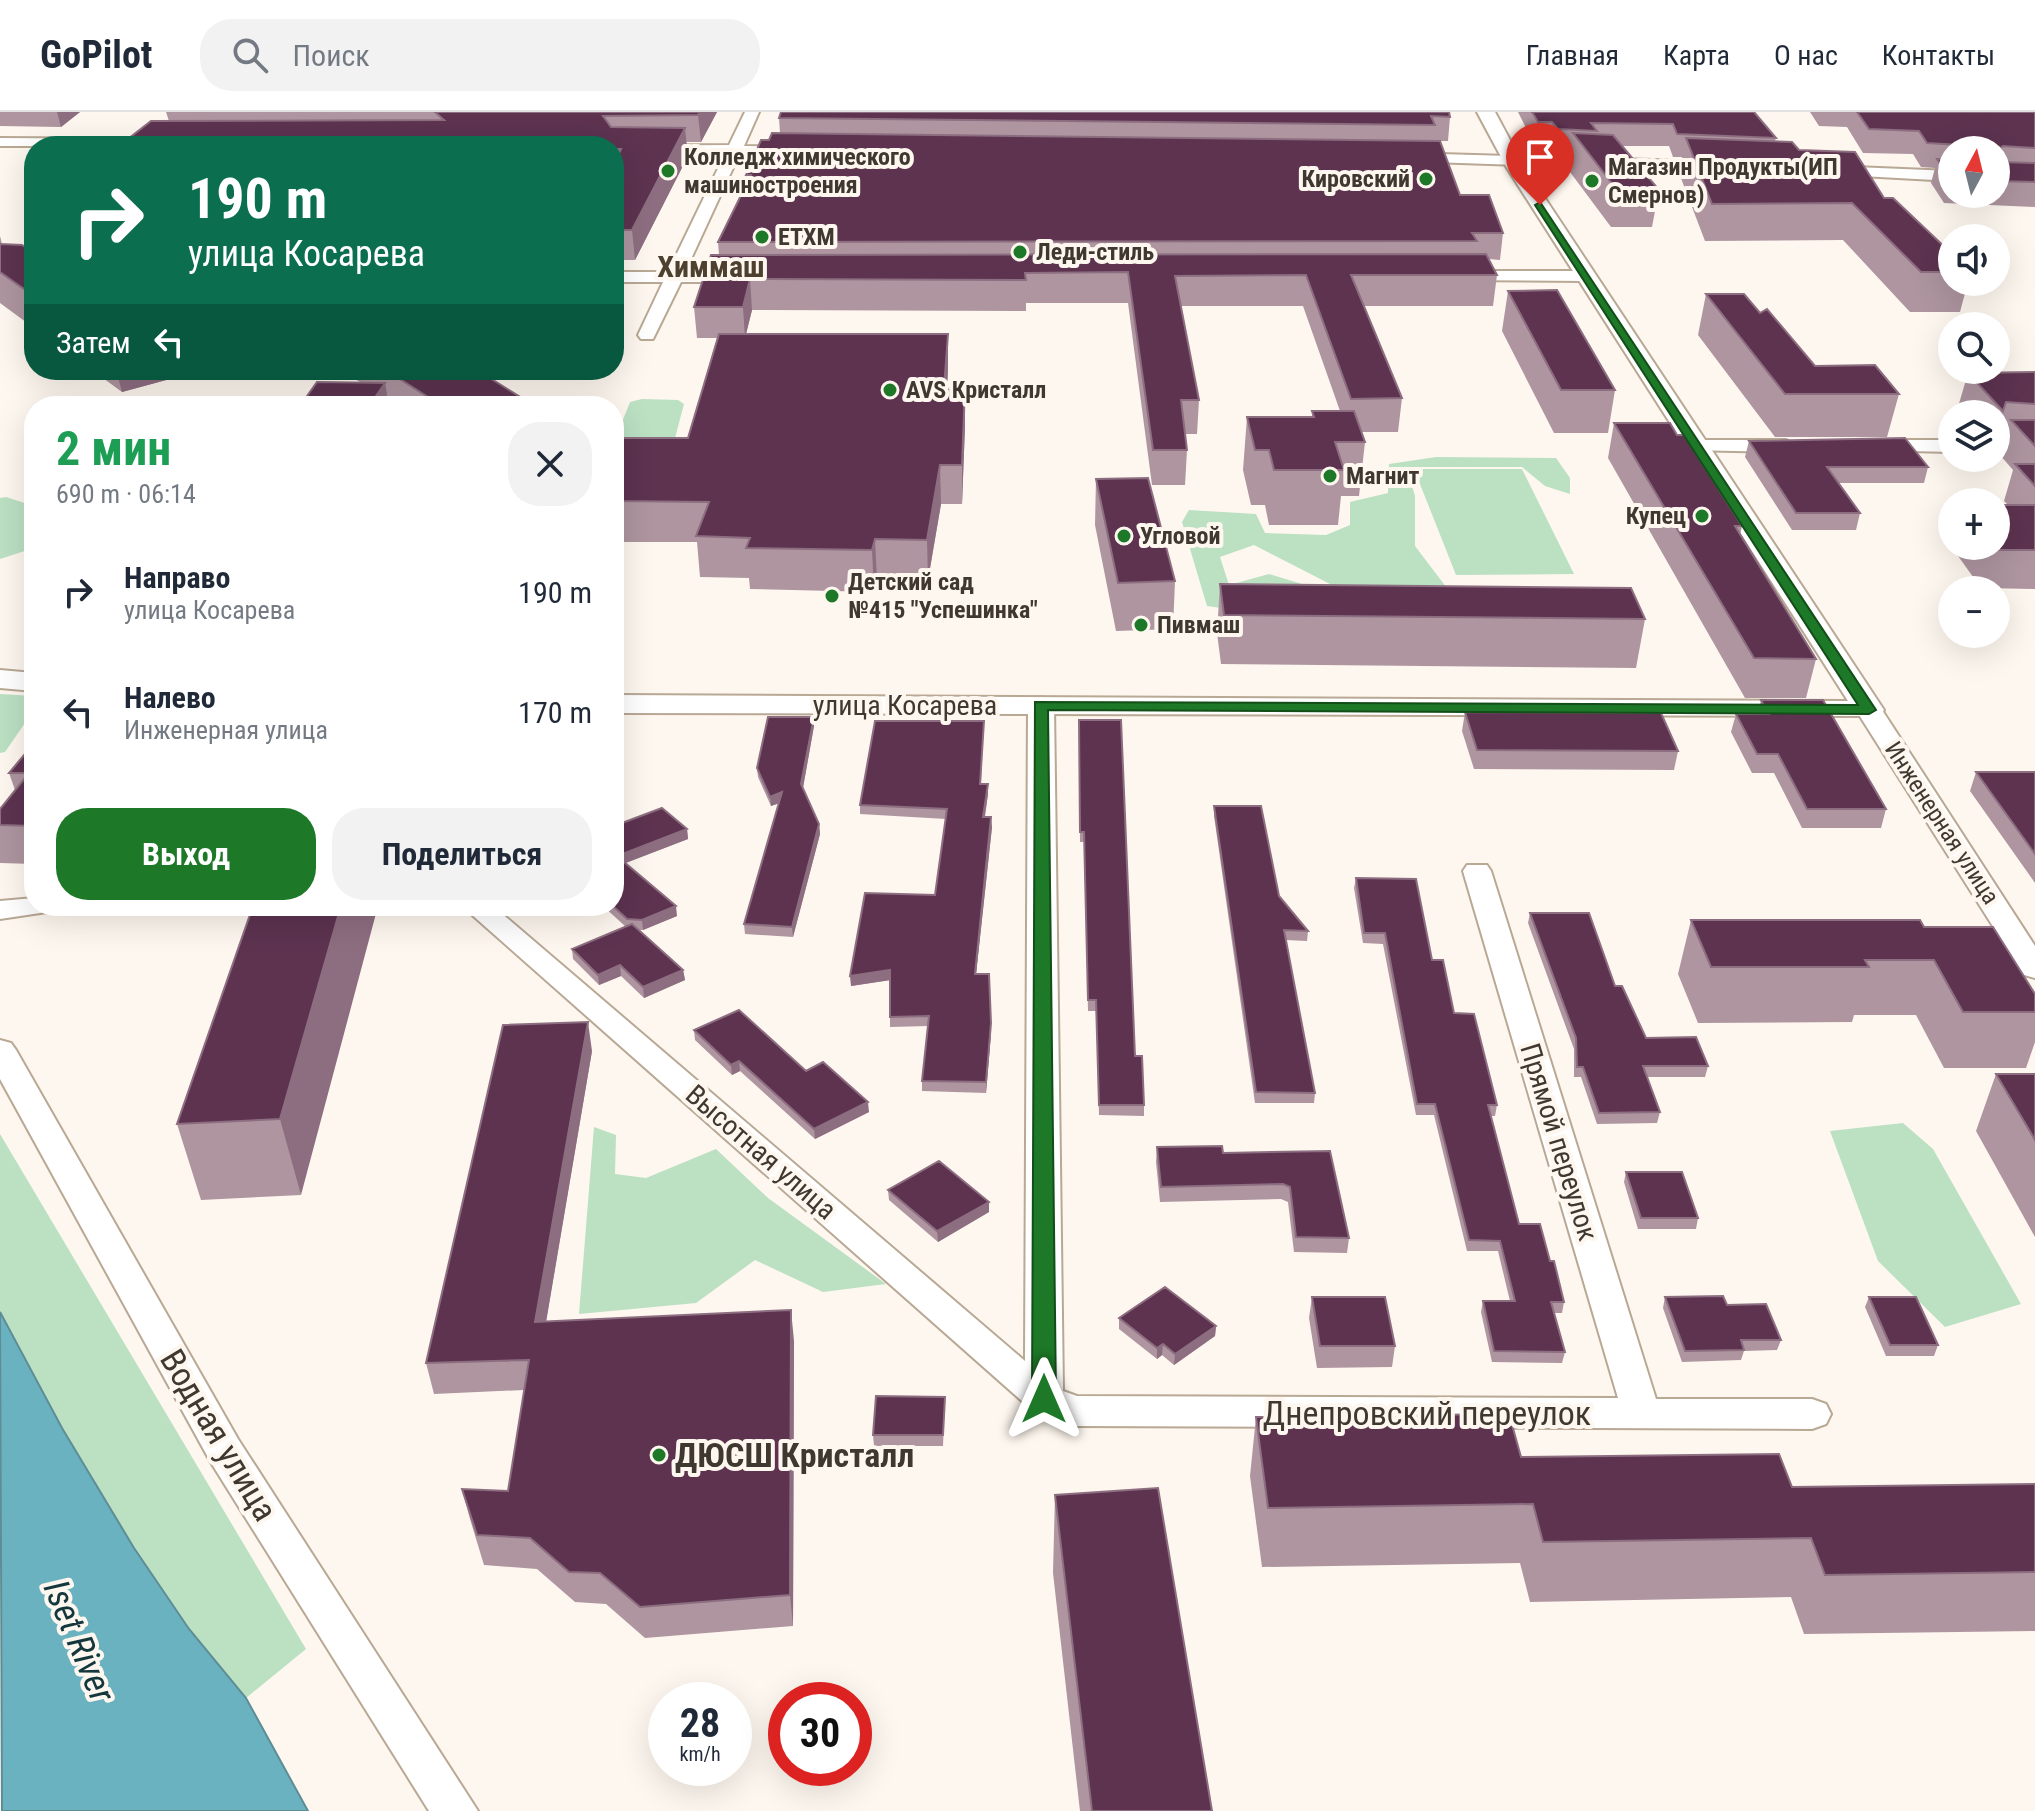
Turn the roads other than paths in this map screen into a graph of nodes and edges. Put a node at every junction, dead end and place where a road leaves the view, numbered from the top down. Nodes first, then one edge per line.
1 (752, 112) edge
2 (1486, 112) edge
3 (0, 142) edge
4 (24, 142) edge
5 (624, 148) edge
6 (734, 150) junction
7 (810, 151) edge
8 (1396, 157) edge
9 (1510, 158) junction
10 (1742, 168) edge
11 (1818, 171) edge
12 (1938, 175) edge
13 (1435, 276) edge
14 (1586, 276) junction
15 (624, 277) edge
16 (672, 277) junction
17 (757, 277) edge
18 (647, 335) dead end
19 (1696, 446) junction
20 (1804, 446) edge
21 (1849, 446) edge
22 (1938, 446) edge
23 (2010, 446) edge
24 (2035, 446) edge
25 (0, 679) edge
26 (24, 681) edge
27 (624, 704) edge
28 (1041, 705) junction
29 (1869, 710) junction
30 (1477, 871) dead end
31 (24, 907) edge
32 (0, 910) edge
33 (488, 916) edge
34 (2021, 926) edge
35 (2035, 969) edge
36 (0, 1050) edge
37 (1044, 1399) junction
38 (1642, 1414) junction
39 (1812, 1414) dead end
40 (455, 1811) edge

1 - 6 street
2 - 9 street, Инженерная улица
3 - 4 street
5 - 6 street
6 - 7 street
6 - 16 street
8 - 9 street
9 - 10 street
9 - 14 street, Инженерная улица
11 - 12 street
13 - 14 street
14 - 19 street, Инженерная улица
15 - 16 street
16 - 17 street
16 - 18 street
19 - 20 street
19 - 29 street, Инженерная улица
21 - 22 street
23 - 24 street
25 - 26 street
27 - 28 street, улица Косарева
28 - 29 street, улица Косарева
28 - 37 street
29 - 34 street, Инженерная улица
30 - 38 street, Прямой переулок
31 - 32 street
33 - 37 street, Высотная улица
34 - 35 street, Инженерная улица
36 - 40 street, Водная улица
37 - 38 street, Днепровский переулок
38 - 39 street, Днепровский переулок

